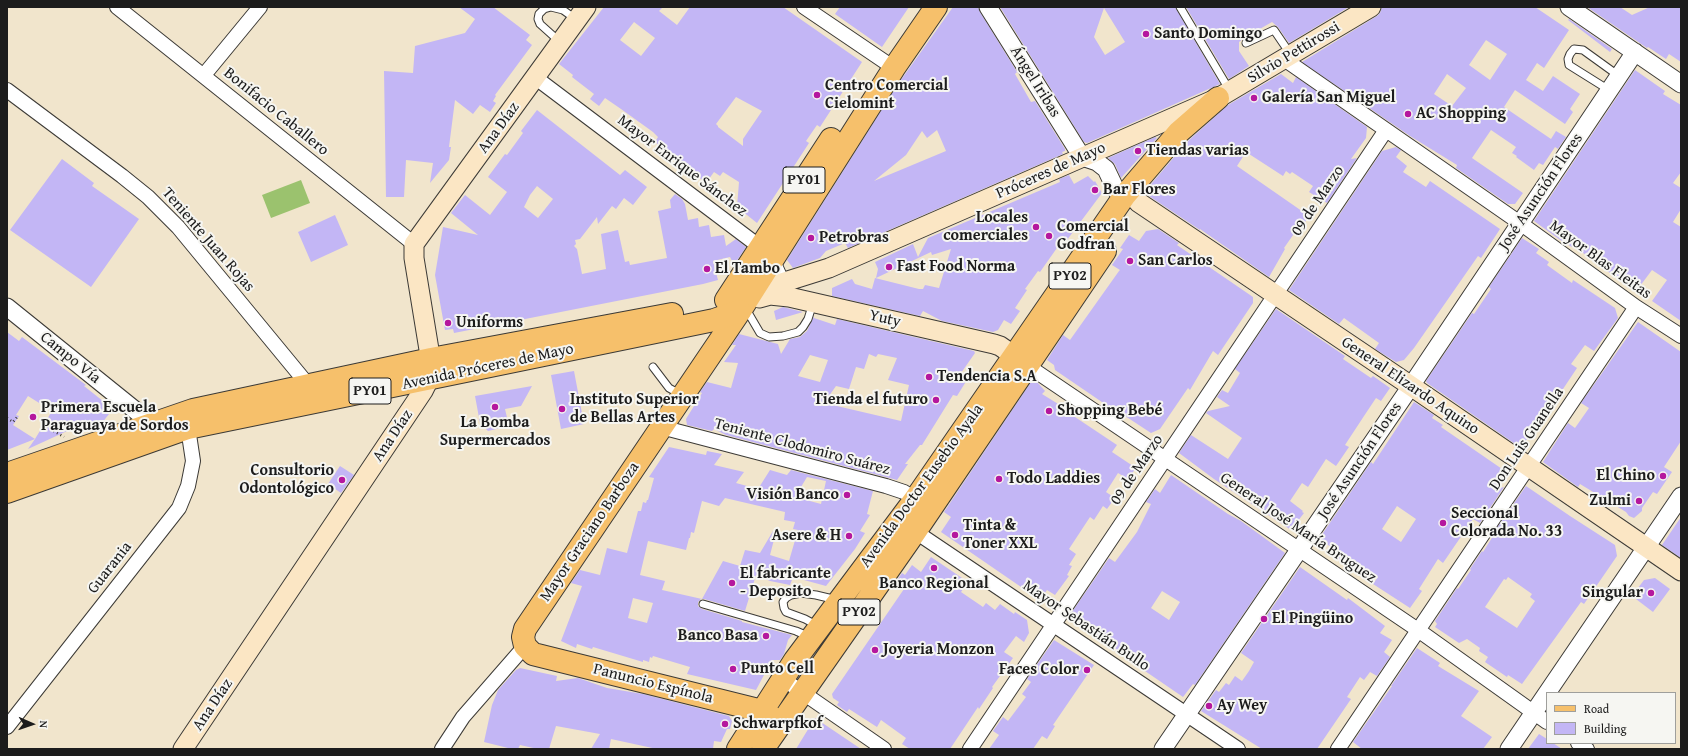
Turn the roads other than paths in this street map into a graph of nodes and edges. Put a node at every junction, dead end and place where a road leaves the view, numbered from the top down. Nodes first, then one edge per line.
1 (117, 7) edge
2 (260, 7) edge
3 (547, 7) edge
4 (804, 7) edge
5 (920, 7) edge
6 (936, 7) edge
7 (988, 7) edge
8 (1180, 7) edge
9 (1371, 7) edge
10 (1569, 7) edge
11 (582, 13) edge
12 (561, 43) junction
13 (1246, 43) dead end
14 (1635, 52) junction
15 (1288, 57) junction
16 (888, 64) junction
17 (204, 75) junction
18 (1619, 76) junction
19 (536, 78) junction
20 (1681, 84) edge
21 (7, 90) edge
22 (1609, 90) junction
23 (1224, 94) junction
24 (1386, 130) junction
25 (1082, 157) junction
26 (1134, 193) junction
27 (1520, 223) junction
28 (414, 244) junction
29 (776, 248) junction
30 (811, 271) junction
31 (786, 290) junction
32 (1276, 295) junction
33 (740, 303) junction
34 (819, 303) junction
35 (7, 307) edge
36 (1636, 308) junction
37 (1681, 336) edge
38 (1021, 361) junction
39 (653, 366) dead end
40 (431, 369) junction
41 (309, 386) junction
42 (1411, 386) junction
43 (682, 395) junction
44 (185, 421) junction
45 (151, 423) junction
46 (660, 427) junction
47 (1166, 458) junction
48 (1528, 467) junction
49 (7, 474) edge
50 (7, 492) edge
51 (1681, 496) edge
52 (923, 504) junction
53 (907, 526) junction
54 (1646, 547) junction
55 (1300, 550) junction
56 (1681, 571) edge
57 (839, 601) junction
58 (703, 604) dead end
59 (1053, 625) junction
60 (1418, 630) junction
61 (816, 632) junction
62 (525, 646) junction
63 (783, 679) junction
64 (802, 692) junction
65 (1548, 692) edge
66 (1546, 696) edge
67 (762, 711) junction
68 (1186, 713) junction
69 (1540, 717) edge
70 (780, 722) junction
71 (7, 727) edge
72 (183, 749) edge
73 (442, 749) edge
74 (738, 749) edge
75 (763, 749) edge
76 (884, 749) edge
77 (970, 749) edge
78 (1163, 749) edge
79 (1238, 749) edge
80 (1338, 749) edge
81 (1509, 749) edge

1 - 17 street, Bonifacio Caballero
2 - 17 street
3 - 11 lane
3 - 12 lane
4 - 16 street
5 - 16 main road, PY01
6 - 16 main road, PY01
7 - 25 street, Ángel Iribas
8 - 23 lane
9 - 15 main road, Silvio Pettirossi / PY02
10 - 14 street
11 - 12 main road, Ana Díaz
12 - 19 main road, Ana Díaz
13 - 15 lane
14 - 18 street, José Asunción Flores
14 - 20 street
15 - 23 main road, Silvio Pettirossi / PY02
15 - 24 street, Mayor Blas Fleitas
16 - 29 main road, PY01
17 - 28 street, Bonifacio Caballero
18 - 22 street, José Asunción Flores
18 - 22 lane
19 - 28 main road, Ana Díaz
19 - 29 street, Mayor Enrique Sánchez
21 - 41 street, Teniente Juan Rojas
22 - 27 street, José Asunción Flores
23 - 25 main road, Próceres de Mayo
23 - 26 main road, Avenida Doctor Eusebio Ayala / PY02
24 - 27 street, Mayor Blas Fleitas
24 - 32 street, 09 de Marzo
25 - 26 street
25 - 30 main road, Próceres de Mayo
26 - 32 main road, General Elizardo Aquino
26 - 38 main road, Avenida Doctor Eusebio Ayala / PY02
27 - 36 street, Mayor Blas Fleitas
27 - 42 street, José Asunción Flores
28 - 40 main road
29 - 31 street, Mayor Enrique Sánchez
29 - 33 main road, PY01
30 - 31 main road, Próceres de Mayo
30 - 34 main road
31 - 33 main road, Próceres de Mayo
31 - 34 main road, Yuty
32 - 42 main road, General Elizardo Aquino
32 - 47 street, 09 de Marzo
33 - 34 lane
33 - 40 main road, Avenida Próceres de Mayo / PY01
33 - 40 main road, Avenida Próceres de Mayo / PY01
33 - 43 main road, Mayor Graciano Barboza
34 - 38 main road, Yuty
35 - 45 street, Campo Vía
36 - 37 street, Mayor Blas Fleitas
36 - 48 street, Don Luis Guanella
38 - 47 street, General José María Bruguez
38 - 52 main road, Avenida Doctor Eusebio Ayala / PY02
39 - 43 lane
40 - 41 main road, Avenida Próceres de Mayo / PY01
40 - 44 main road, Avenida Próceres de Mayo / PY01
40 - 72 main road, Ana Díaz
41 - 44 main road, Avenida Próceres de Mayo / PY01
42 - 48 main road, General Elizardo Aquino
42 - 55 street, José Asunción Flores
43 - 46 main road, Mayor Graciano Barboza
44 - 45 main road, Avenida Próceres de Mayo / PY01
44 - 50 main road, Avenida Próceres de Mayo / PY01
44 - 71 street, Guarania
45 - 49 main road, Avenida Próceres de Mayo / PY01
46 - 52 street, Teniente Clodomiro Suárez
46 - 62 main road, Mayor Graciano Barboza
47 - 55 street, General José María Bruguez
47 - 59 street, 09 de Marzo
48 - 54 main road, General Elizardo Aquino
48 - 60 street, Don Luis Guanella
51 - 54 street
52 - 53 main road, Avenida Doctor Eusebio Ayala / PY02
53 - 57 main road, Avenida Doctor Eusebio Ayala / PY02
53 - 59 street, Mayor Sebastián Bullo
53 - 64 main road, Avenida Doctor Eusebio Ayala / PY02
54 - 56 main road, General Elizardo Aquino
54 - 65 street
55 - 60 street, General José María Bruguez
55 - 68 street, José Asunción Flores
57 - 61 main road, Avenida Doctor Eusebio Ayala / PY02
57 - 61 lane
58 - 61 lane
59 - 68 street, Mayor Sebastián Bullo
59 - 77 street, 09 de Marzo
60 - 69 street, General José María Bruguez
60 - 80 street, Don Luis Guanella
61 - 63 main road, Avenida Doctor Eusebio Ayala / PY02
62 - 67 main road, Panuncio Espínola
62 - 73 street
63 - 64 street
63 - 67 main road, Avenida Doctor Eusebio Ayala / PY02
64 - 70 main road, Avenida Doctor Eusebio Ayala / PY02
64 - 76 street
66 - 69 street
67 - 70 main road, Panuncio Espínola
67 - 74 main road, Avenida Doctor Eusebio Ayala / PY02
68 - 78 street, José Asunción Flores
68 - 79 street, Mayor Sebastián Bullo
69 - 81 street
70 - 75 main road, Avenida Doctor Eusebio Ayala / PY02

